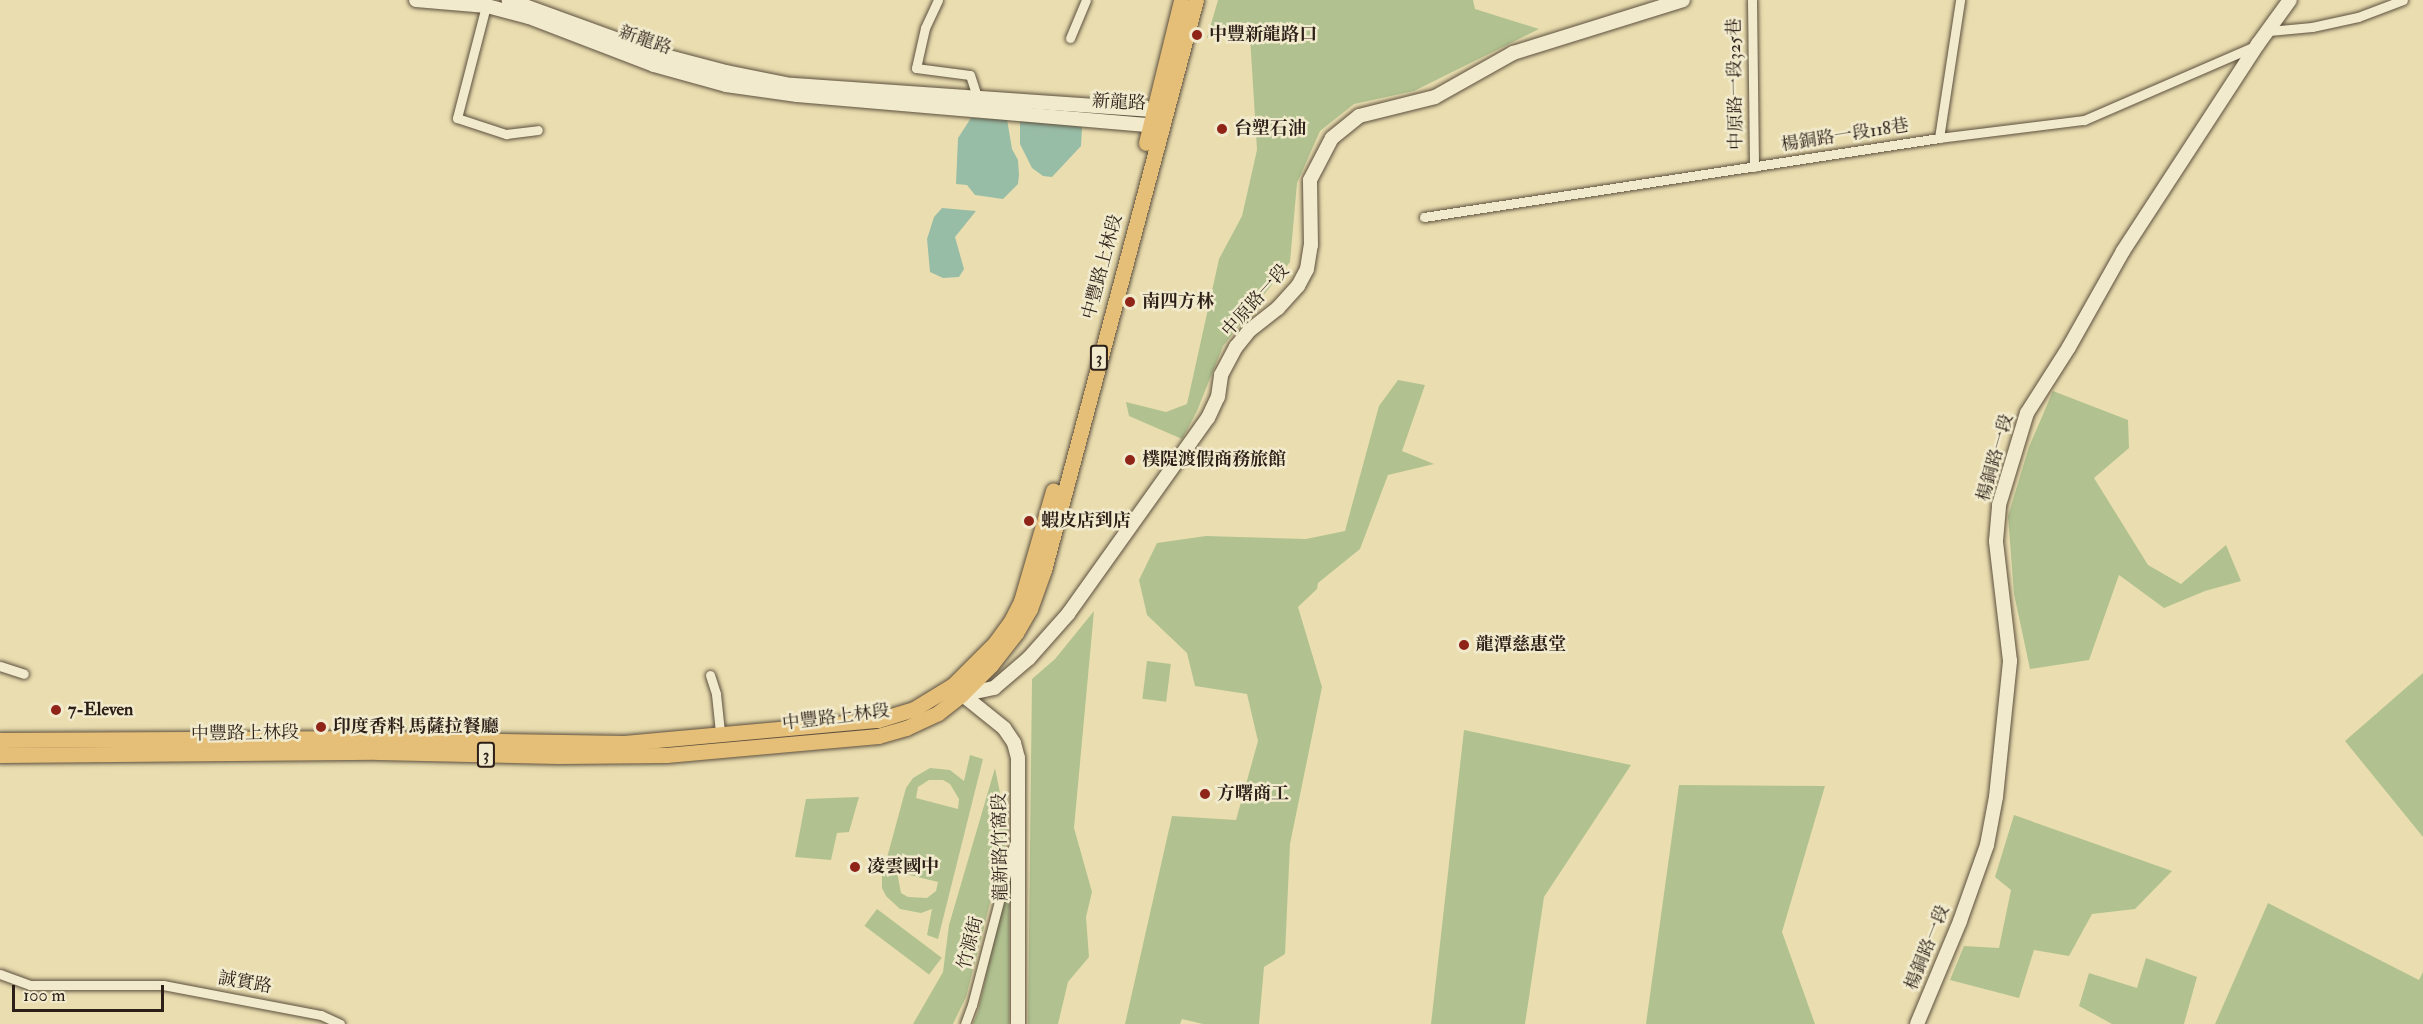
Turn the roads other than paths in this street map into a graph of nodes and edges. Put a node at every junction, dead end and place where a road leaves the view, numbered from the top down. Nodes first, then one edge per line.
1 (416, 0) edge
2 (509, 0) edge
3 (938, 0) edge
4 (1086, 0) edge
5 (1181, 0) edge
6 (1196, 0) edge
7 (1683, 0) edge
8 (1752, 0) edge
9 (1959, 0) edge
10 (2290, 0) edge
11 (2403, 0) edge
12 (487, 3) edge
13 (2269, 31) junction
14 (1070, 38) dead end
15 (2258, 44) junction
16 (977, 97) junction
17 (1155, 117) junction
18 (538, 130) dead end
19 (1939, 138) junction
20 (1754, 168) junction
21 (1424, 217) dead end
22 (0, 666) edge
23 (24, 674) dead end
24 (710, 675) dead end
25 (957, 690) junction
26 (720, 733) junction
27 (0, 740) edge
28 (0, 755) edge
29 (1017, 836) junction
30 (0, 974) edge
31 (340, 1024) edge
32 (965, 1024) edge
33 (1018, 1024) edge
34 (1917, 1024) edge

1 - 12 street, 新龍路
2 - 16 street, 新龍路
3 - 16 street
4 - 14 street
5 - 17 main road, 中豐路上林段 / 3
6 - 17 main road, 中豐路上林段 / 3
7 - 25 street, 中原路一段
8 - 20 street, 中原路一段325巷
9 - 19 street
10 - 13 street, 楊銅路一段
11 - 13 street
12 - 17 street, 新龍路
12 - 18 street
13 - 15 street, 楊銅路一段
15 - 19 street, 楊銅路一段118巷
15 - 34 street, 楊銅路一段
16 - 17 street, 新龍路
17 - 25 main road, 中豐路上林段 / 3
19 - 20 street, 楊銅路一段118巷
20 - 21 street, 楊銅路一段118巷
22 - 23 street
24 - 26 street
25 - 26 main road, 中豐路上林段 / 3
25 - 28 main road, 中豐路上林段 / 3
25 - 29 street, 龍新路竹窩段
26 - 27 main road, 中豐路上林段 / 3
29 - 32 street, 竹源街
29 - 33 street, 龍新路竹窩段
30 - 31 street, 誠實路

